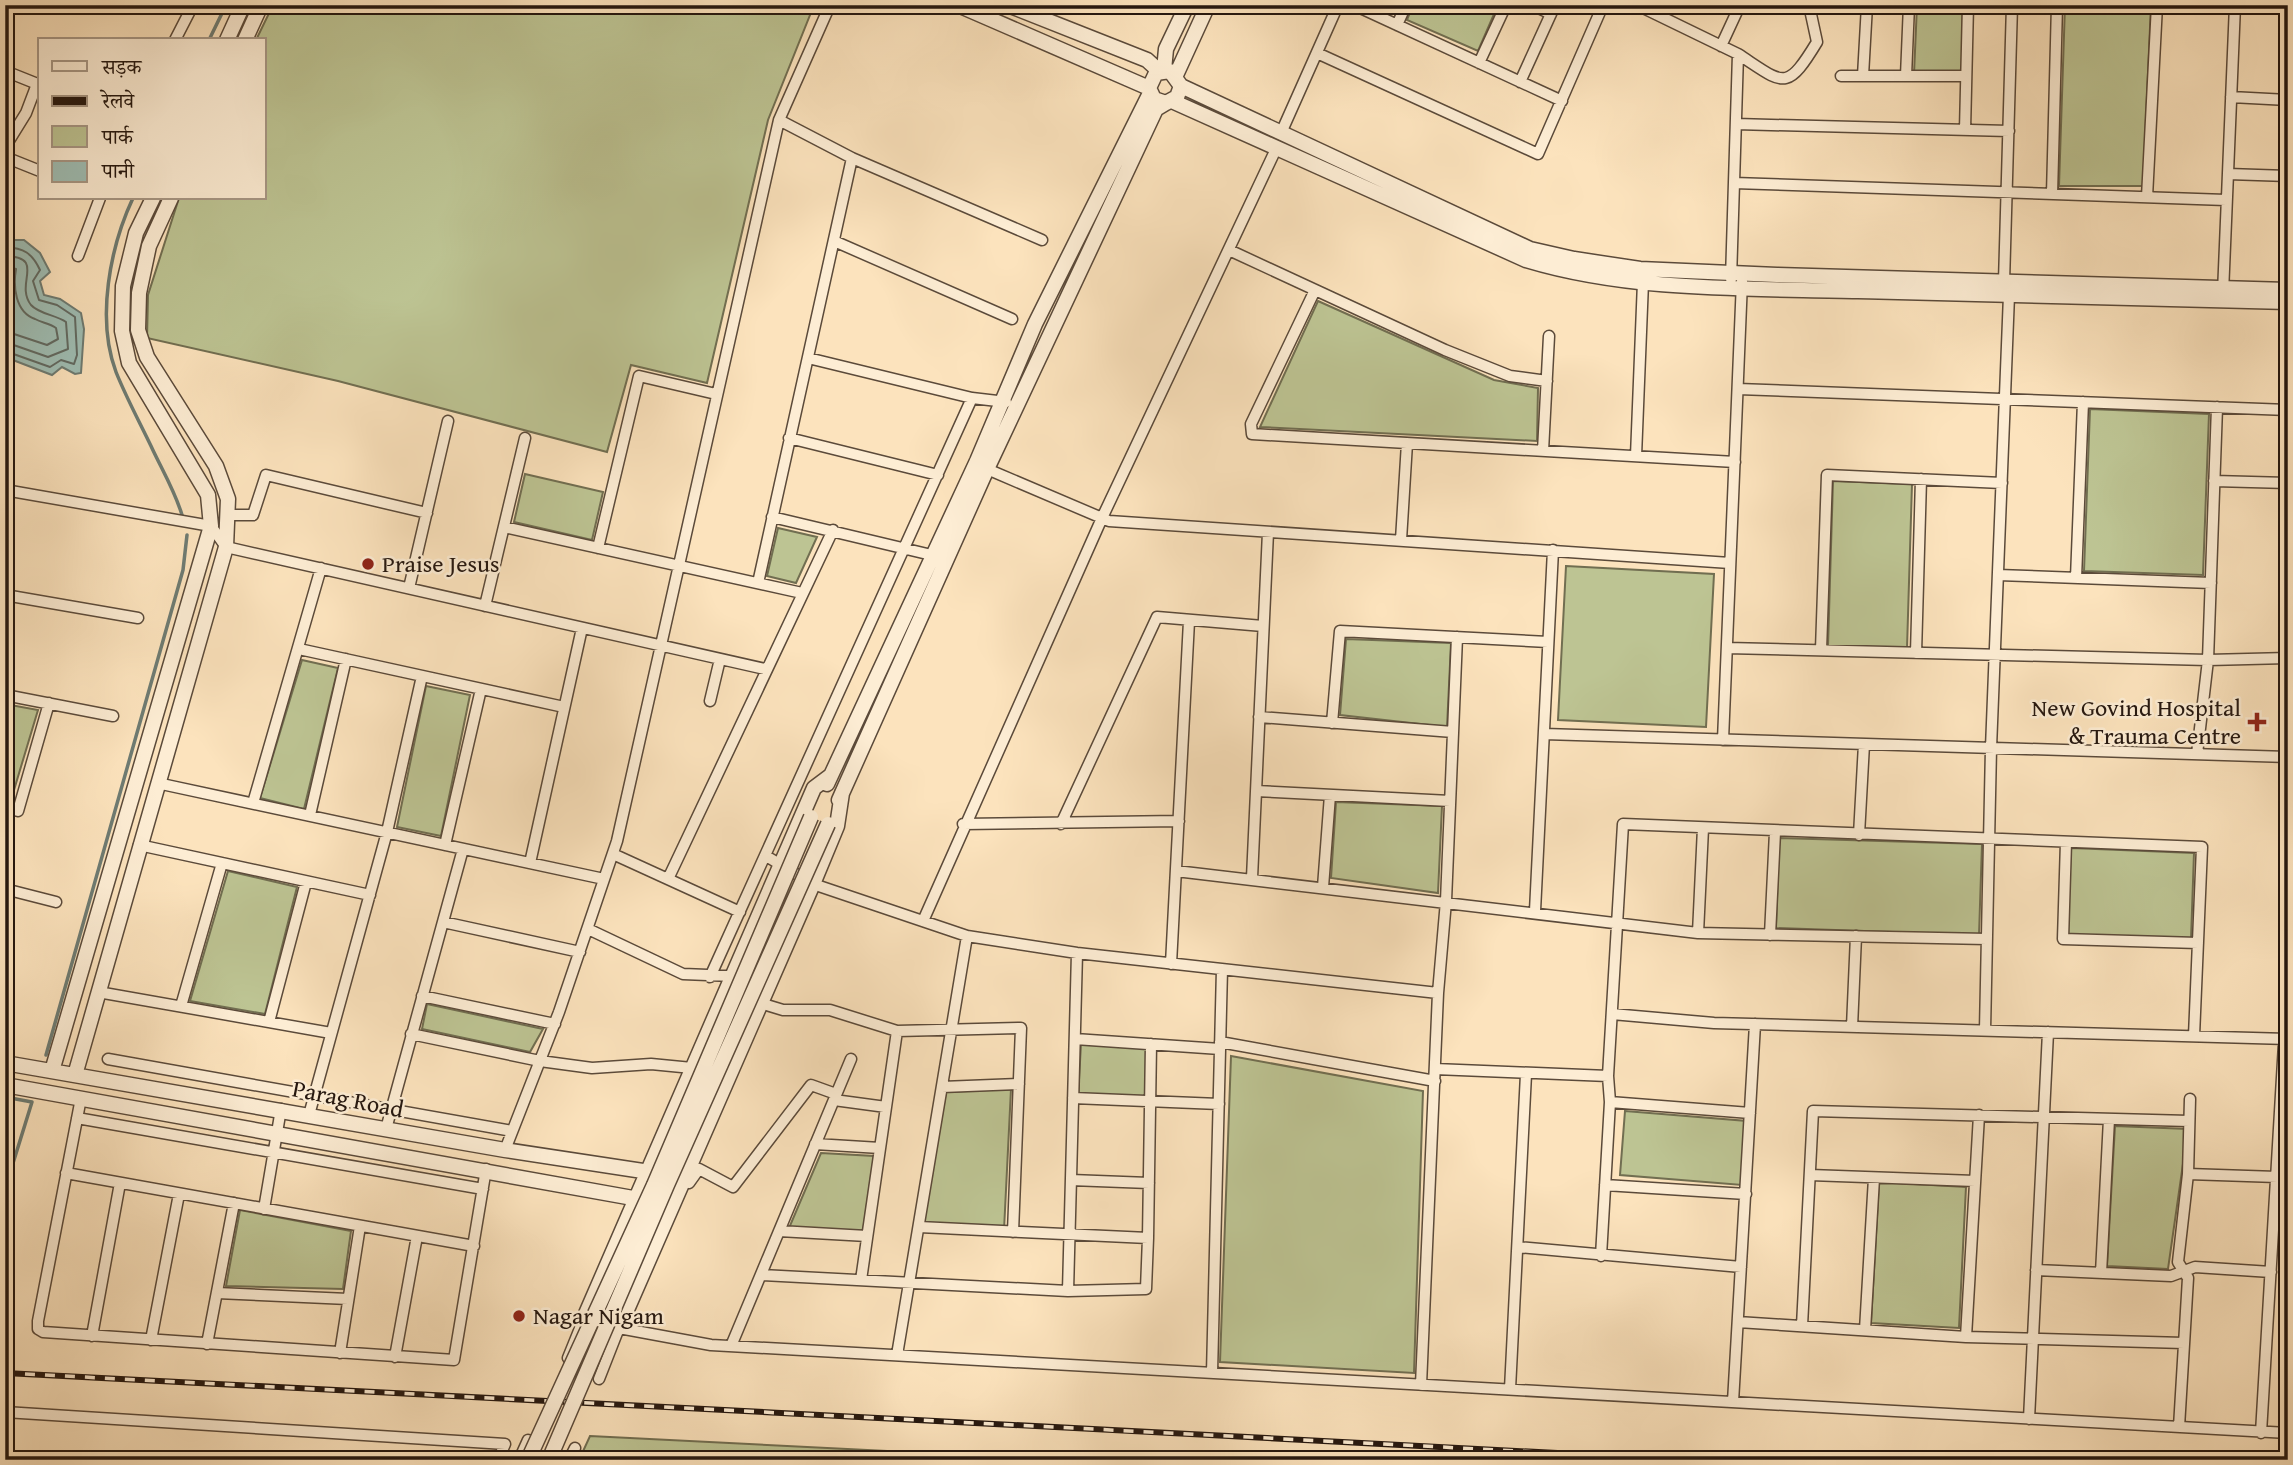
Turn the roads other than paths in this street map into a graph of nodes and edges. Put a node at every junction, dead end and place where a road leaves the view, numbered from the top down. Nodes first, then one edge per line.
1 (193, 5) edge
2 (243, 5) edge
3 (261, 5) edge
4 (830, 5) edge
5 (958, 5) edge
6 (1008, 5) edge
7 (1186, 5) edge
8 (1208, 5) edge
9 (1338, 5) edge
10 (1354, 5) edge
11 (1406, 5) edge
12 (1506, 5) edge
13 (1532, 5) edge
14 (1603, 5) edge
15 (1637, 5) edge
16 (1740, 5) edge
17 (1809, 5) edge
18 (1867, 5) edge
19 (1909, 5) edge
20 (1968, 5) edge
21 (2012, 5) edge
22 (2057, 5) edge
23 (2157, 5) edge
24 (2235, 5) edge
25 (1553, 10) edge
26 (1397, 25) junction
27 (176, 38) edge
28 (228, 38) edge
29 (246, 38) edge
30 (1721, 46) junction
31 (1317, 53) junction
32 (1738, 54) junction
33 (1479, 63) junction
34 (5, 71) edge
35 (1170, 76) junction
36 (1840, 76) dead end
37 (1863, 76) junction
38 (1906, 76) junction
39 (1966, 76) junction
40 (1520, 82) junction
41 (38, 84) edge
42 (38, 86) edge
43 (1149, 91) junction
44 (2231, 97) junction
45 (1562, 100) junction
46 (2288, 100) edge
47 (1169, 102) junction
48 (779, 120) junction
49 (1736, 124) junction
50 (1965, 130) junction
51 (2008, 131) junction
52 (1281, 133) junction
53 (5, 147) edge
54 (1276, 149) junction
55 (5, 158) edge
56 (852, 158) junction
57 (38, 171) edge
58 (2228, 174) junction
59 (2288, 176) edge
60 (1734, 183) junction
61 (2007, 193) junction
62 (2052, 194) junction
63 (2147, 197) junction
64 (99, 200) edge
65 (152, 200) edge
66 (170, 200) edge
67 (2226, 200) junction
68 (1042, 240) dead end
69 (834, 242) junction
70 (1229, 250) junction
71 (78, 256) dead end
72 (1593, 269) junction
73 (1737, 280) junction
74 (1643, 282) junction
75 (2007, 288) junction
76 (2288, 289) edge
77 (1315, 290) junction
78 (2223, 294) junction
79 (2288, 302) edge
80 (1012, 319) dead end
81 (1549, 336) dead end
82 (808, 358) junction
83 (1547, 381) junction
84 (1738, 389) junction
85 (716, 394) junction
86 (972, 398) junction
87 (2005, 400) junction
88 (2083, 402) junction
89 (1009, 404) junction
90 (2217, 407) junction
91 (2288, 410) edge
92 (448, 421) dead end
93 (525, 438) dead end
94 (789, 438) junction
95 (1407, 443) junction
96 (1543, 451) junction
97 (1636, 456) junction
98 (1735, 462) junction
99 (987, 468) junction
100 (938, 475) junction
101 (1921, 479) junction
102 (2214, 481) junction
103 (2001, 483) junction
104 (2288, 483) edge
105 (5, 490) edge
106 (427, 513) junction
107 (229, 515) junction
108 (772, 517) junction
109 (1102, 518) junction
110 (211, 526) junction
111 (504, 527) junction
112 (833, 530) junction
113 (1268, 531) junction
114 (1401, 540) junction
115 (226, 547) junction
116 (598, 548) junction
117 (906, 548) junction
118 (1553, 550) junction
119 (931, 555) junction
120 (947, 559) junction
121 (1730, 563) junction
122 (678, 566) junction
123 (321, 568) junction
124 (1998, 575) junction
125 (2076, 578) junction
126 (758, 583) junction
127 (2211, 583) junction
128 (409, 588) junction
129 (802, 593) junction
130 (5, 596) edge
131 (485, 606) junction
132 (138, 618) dead end
133 (1189, 621) junction
134 (1264, 626) junction
135 (582, 628) junction
136 (1457, 637) junction
137 (1548, 642) junction
138 (660, 645) junction
139 (1727, 648) junction
140 (299, 649) junction
141 (1821, 650) junction
142 (1916, 653) junction
143 (1995, 654) junction
144 (2288, 658) edge
145 (346, 659) junction
146 (720, 659) junction
147 (2208, 660) junction
148 (765, 669) junction
149 (422, 676) junction
150 (481, 689) junction
151 (5, 695) edge
152 (710, 701) dead end
153 (49, 703) junction
154 (564, 707) junction
155 (113, 716) dead end
156 (1259, 718) junction
157 (1332, 723) junction
158 (1453, 732) junction
159 (1544, 734) junction
160 (1723, 740) junction
161 (1864, 744) junction
162 (1991, 748) junction
163 (2197, 754) junction
164 (2288, 757) edge
165 (830, 776) junction
166 (157, 783) junction
167 (1256, 792) junction
168 (842, 793) junction
169 (1330, 795) junction
170 (1450, 801) junction
171 (253, 803) junction
172 (5, 808) edge
173 (310, 816) junction
174 (1179, 821) junction
175 (963, 824) junction
176 (1061, 824) junction
177 (1703, 828) junction
178 (387, 832) junction
179 (1775, 832) junction
180 (1859, 835) junction
181 (1989, 839) junction
182 (2066, 842) junction
183 (139, 845) junction
184 (445, 845) junction
185 (463, 849) junction
186 (613, 854) junction
187 (766, 856) junction
188 (222, 863) junction
189 (530, 863) junction
190 (782, 863) junction
191 (1176, 870) junction
192 (1252, 878) junction
193 (604, 879) junction
194 (668, 879) junction
195 (306, 881) junction
196 (813, 884) junction
197 (1323, 887) junction
198 (6, 891) edge
199 (370, 895) junction
200 (1446, 901) junction
201 (56, 902) dead end
202 (740, 912) junction
203 (1535, 912) junction
204 (923, 921) junction
205 (1615, 921) junction
206 (443, 922) junction
207 (587, 929) junction
208 (1698, 933) junction
209 (1770, 935) junction
210 (967, 936) junction
211 (1856, 936) junction
212 (1987, 939) junction
213 (2198, 943) junction
214 (580, 952) junction
215 (1077, 953) junction
216 (1171, 964) junction
217 (1222, 969) junction
218 (732, 976) junction
219 (2288, 976) edge
220 (710, 977) junction
221 (98, 992) junction
222 (1438, 993) junction
223 (422, 996) junction
224 (760, 1003) junction
225 (181, 1006) junction
226 (1612, 1014) junction
227 (269, 1022) junction
228 (555, 1024) junction
229 (1755, 1024) junction
230 (1852, 1027) junction
231 (951, 1029) junction
232 (1985, 1030) junction
233 (897, 1031) junction
234 (2048, 1032) junction
235 (331, 1033) junction
236 (411, 1034) junction
237 (2194, 1036) junction
238 (1075, 1039) junction
239 (2286, 1039) edge
240 (1151, 1044) junction
241 (1220, 1045) junction
242 (108, 1059) dead end
243 (851, 1059) dead end
244 (540, 1061) junction
245 (5, 1063) edge
246 (37, 1068) junction
247 (692, 1068) junction
248 (1435, 1069) junction
249 (52, 1071) junction
250 (1526, 1074) junction
251 (75, 1075) junction
252 (1608, 1076) junction
253 (1434, 1081) junction
254 (1019, 1084) junction
255 (5, 1085) edge
256 (942, 1087) junction
257 (32, 1089) junction
258 (313, 1096) junction
259 (835, 1097) junction
260 (1073, 1098) junction
261 (2190, 1099) dead end
262 (1150, 1101) junction
263 (1610, 1102) junction
264 (1219, 1104) junction
265 (79, 1107) junction
266 (886, 1107) junction
267 (281, 1109) junction
268 (390, 1110) junction
269 (1750, 1113) junction
270 (309, 1115) junction
271 (1979, 1115) junction
272 (2043, 1117) junction
273 (2109, 1119) junction
274 (158, 1121) junction
275 (2189, 1121) junction
276 (386, 1129) junction
277 (512, 1131) junction
278 (235, 1134) junction
279 (274, 1142) junction
280 (816, 1144) junction
281 (880, 1148) junction
282 (505, 1150) junction
283 (375, 1160) junction
284 (420, 1168) junction
285 (648, 1171) junction
286 (66, 1173) junction
287 (2188, 1174) junction
288 (1810, 1175) junction
289 (2277, 1177) junction
290 (484, 1178) junction
291 (1874, 1178) junction
292 (683, 1179) junction
293 (1071, 1180) junction
294 (1975, 1181) junction
295 (120, 1183) junction
296 (1149, 1183) junction
297 (1605, 1185) junction
298 (179, 1194) junction
299 (1746, 1194) junction
300 (636, 1197) junction
301 (234, 1203) junction
302 (264, 1209) junction
303 (669, 1209) junction
304 (2274, 1223) junction
305 (2288, 1223) edge
306 (360, 1226) junction
307 (919, 1227) junction
308 (779, 1231) junction
309 (1013, 1232) junction
310 (1069, 1234) junction
311 (417, 1236) junction
312 (867, 1236) junction
313 (1148, 1238) junction
314 (474, 1246) junction
315 (1518, 1247) junction
316 (1601, 1256) junction
317 (1741, 1267) junction
318 (2036, 1270) junction
319 (2184, 1271) junction
320 (2271, 1272) junction
321 (2101, 1273) junction
322 (761, 1275) junction
323 (861, 1280) junction
324 (909, 1283) junction
325 (1068, 1291) junction
326 (217, 1293) junction
327 (348, 1299) junction
328 (585, 1316) junction
329 (1738, 1322) junction
330 (1802, 1326) junction
331 (622, 1329) junction
332 (1865, 1331) junction
333 (92, 1336) junction
334 (1966, 1337) junction
335 (2033, 1338) junction
336 (151, 1340) junction
337 (2184, 1343) junction
338 (207, 1344) junction
339 (731, 1346) junction
340 (340, 1353) junction
341 (897, 1355) junction
342 (395, 1357) junction
343 (562, 1371) dead end
344 (1212, 1373) junction
345 (598, 1379) dead end
346 (1421, 1385) junction
347 (2288, 1388) edge
348 (1510, 1390) junction
349 (1733, 1402) junction
350 (5, 1412) edge
351 (2029, 1419) junction
352 (2179, 1427) junction
353 (2261, 1433) junction
354 (2286, 1433) edge
355 (528, 1440) dead end
356 (575, 1448) dead end
357 (498, 1460) edge
358 (519, 1460) edge
359 (528, 1460) edge
360 (549, 1460) edge
361 (569, 1460) edge

1 - 27 street
2 - 28 street
3 - 29 street
4 - 48 street
5 - 43 street
6 - 35 street
7 - 35 street
8 - 35 street
9 - 31 street
10 - 26 street
11 - 26 street
12 - 33 street
13 - 25 street
14 - 45 street
15 - 30 street
16 - 30 street
17 - 32 street
18 - 37 street
19 - 38 street
20 - 39 street
21 - 51 street
22 - 62 street
23 - 63 street
24 - 44 street
25 - 40 street
26 - 33 street
30 - 32 street
31 - 45 street
31 - 52 street
32 - 49 street
33 - 40 street
34 - 41 street
35 - 43 street
35 - 47 street
35 - 52 street
36 - 37 street
37 - 38 street
38 - 39 street
39 - 50 street
40 - 45 street
42 - 53 street
43 - 47 street
43 - 89 street
44 - 46 street
44 - 58 street
47 - 54 street
47 - 89 street
48 - 56 street
48 - 85 street
49 - 50 street
49 - 60 street
50 - 51 street
51 - 61 street
52 - 72 street
54 - 70 street
54 - 72 street
55 - 57 street
56 - 68 street
56 - 69 street
58 - 59 street
58 - 67 street
60 - 61 street
60 - 73 street
61 - 62 street
61 - 75 street
62 - 63 street
63 - 67 street
64 - 71 street
65 - 110 street
66 - 107 street
67 - 78 street
69 - 80 street
69 - 82 street
70 - 77 street
70 - 109 street
72 - 73 street
72 - 74 street
73 - 74 street
73 - 75 street
73 - 84 street
74 - 97 street
75 - 78 street
75 - 87 street
76 - 78 street
77 - 83 street
77 - 95 street
78 - 79 street
81 - 83 street
82 - 86 street
82 - 94 street
83 - 96 street
84 - 87 street
84 - 98 street
85 - 116 street
85 - 122 street
86 - 89 street
86 - 100 street
87 - 88 street
87 - 103 street
88 - 90 street
88 - 125 street
89 - 99 street
89 - 119 street
90 - 91 street
90 - 102 street
92 - 106 street
93 - 111 street
94 - 100 street
94 - 108 street
95 - 96 street
95 - 114 street
96 - 97 street
97 - 98 street
98 - 121 street
99 - 109 street
99 - 120 street
100 - 117 street
101 - 103 street
101 - 141 street
101 - 142 street
102 - 104 street
102 - 127 street
103 - 124 street
105 - 110 street
106 - 107 street
106 - 128 street
107 - 115 street
108 - 112 street
108 - 126 street
109 - 113 street
109 - 175 street
110 - 115 street
110 - 249 street
111 - 116 street
111 - 131 street
112 - 117 street
112 - 129 street
113 - 114 street
113 - 134 street
114 - 118 street
115 - 123 street
115 - 166 street
116 - 122 street
117 - 119 street
117 - 187 street
118 - 121 street
118 - 137 street
119 - 120 street
119 - 165 street
120 - 168 street
121 - 139 street
122 - 126 street
122 - 138 street
123 - 128 street
123 - 140 street
124 - 125 street
124 - 143 street
125 - 127 street
126 - 129 street
127 - 147 street
128 - 131 street
129 - 148 street
130 - 132 street
131 - 135 street
133 - 134 street
133 - 174 street
133 - 176 street
134 - 156 street
135 - 138 street
135 - 154 street
136 - 137 street
136 - 157 street
136 - 158 street
137 - 159 street
138 - 146 street
138 - 186 street
139 - 141 street
139 - 160 street
140 - 145 street
140 - 171 street
141 - 142 street
142 - 143 street
143 - 147 street
143 - 162 street
144 - 147 street
145 - 149 street
145 - 173 street
146 - 148 street
146 - 152 street
147 - 163 street
148 - 194 street
149 - 150 street
149 - 178 street
150 - 154 street
150 - 184 street
151 - 153 street
153 - 155 street
153 - 172 street
154 - 189 street
156 - 157 street
156 - 167 street
157 - 158 street
158 - 170 street
159 - 160 street
159 - 203 street
160 - 161 street
161 - 162 street
161 - 180 street
162 - 163 street
162 - 181 street
163 - 164 street
165 - 190 street
165 - 359 street, bridge
166 - 171 street
166 - 183 street
167 - 169 street
167 - 192 street
168 - 196 street
168 - 360 street, bridge
169 - 170 street
169 - 197 street
170 - 200 street
171 - 173 street
173 - 178 street
174 - 176 street
174 - 191 street
175 - 176 street
175 - 204 street
177 - 179 street
177 - 205 street
177 - 208 street
178 - 184 street
178 - 199 street
179 - 180 street
179 - 209 street
180 - 181 street
181 - 182 street
181 - 212 street
182 - 213 street
182 - 213 street
183 - 188 street
183 - 221 street
184 - 185 street
185 - 189 street
185 - 206 street
186 - 193 street
186 - 194 street
187 - 190 street
187 - 202 street
188 - 195 street
188 - 225 street
189 - 193 street
190 - 196 street
190 - 218 street
191 - 192 street
191 - 216 street
192 - 197 street
193 - 207 street
194 - 202 street
195 - 199 street
195 - 227 street
196 - 204 street
196 - 224 street
197 - 200 street
198 - 201 street
199 - 235 street
200 - 203 street
200 - 222 street
202 - 220 street
203 - 205 street
204 - 210 street
205 - 208 street
205 - 226 street
206 - 214 street
206 - 223 street
207 - 214 street
207 - 220 street
208 - 209 street
209 - 211 street
210 - 215 street
210 - 231 street
211 - 212 street
211 - 230 street
212 - 232 street
213 - 237 street
214 - 228 street
215 - 216 street
215 - 238 street
216 - 217 street
217 - 222 street
217 - 241 street
218 - 220 street
218 - 247 street
219 - 239 street
221 - 225 street
221 - 251 street
222 - 248 street
223 - 228 street
223 - 236 street
224 - 233 street
224 - 292 street
225 - 227 street
226 - 229 street
226 - 252 street
227 - 235 street
228 - 244 street
229 - 230 street
229 - 269 street
230 - 232 street
231 - 233 street
231 - 254 street
231 - 256 street
232 - 234 street
233 - 266 street
234 - 237 street
234 - 272 street
235 - 258 street
236 - 244 street
236 - 268 street
237 - 239 street
238 - 240 street
238 - 260 street
239 - 289 street
240 - 241 street
240 - 262 street
241 - 253 street
241 - 264 street
242 - 258 street
243 - 259 street
244 - 247 street
244 - 277 street
245 - 246 street, Parag Road
246 - 249 street, Parag Road
246 - 257 street
247 - 285 street
248 - 250 street
248 - 253 street
249 - 251 street, Parag Road
250 - 252 street
250 - 315 street
251 - 267 street, Parag Road
252 - 263 street
253 - 346 street
254 - 256 street
254 - 309 street
255 - 257 street, Parag Road
256 - 307 street
257 - 265 street, Parag Road
258 - 268 street
258 - 270 street
259 - 266 street
259 - 280 street
259 - 331 street
260 - 262 street
260 - 293 street
261 - 275 street
262 - 264 street
262 - 296 street
263 - 269 street
263 - 297 street
264 - 344 street
265 - 274 street, Parag Road
265 - 274 street
265 - 286 street
266 - 281 street
267 - 270 street, Parag Road
267 - 279 street
268 - 276 street
268 - 277 street
269 - 299 street
270 - 276 street, Parag Road
271 - 272 street
271 - 288 street
271 - 294 street
272 - 273 street
272 - 318 street
273 - 275 street
273 - 321 street
274 - 278 street, Parag Road
274 - 278 street
275 - 287 street
276 - 282 street, Parag Road
277 - 282 street
278 - 279 street, Parag Road
278 - 279 street
279 - 283 street, Parag Road
279 - 283 street
279 - 302 street
280 - 281 street
280 - 308 street
281 - 312 street
282 - 285 street, Parag Road
283 - 284 street, Parag Road
283 - 284 street
284 - 290 street, Parag Road
284 - 290 street
285 - 292 street, Parag Road
285 - 300 street
286 - 295 street
286 - 333 street
287 - 289 street
287 - 319 street
288 - 291 street
288 - 330 street
289 - 304 street
290 - 300 street, Parag Road
290 - 314 street
291 - 294 street
291 - 332 street
292 - 303 street
293 - 296 street
293 - 310 street
294 - 334 street
295 - 298 street
295 - 333 street
296 - 313 street
297 - 299 street
297 - 316 street
298 - 301 street
298 - 336 street
299 - 317 street
300 - 303 street, Parag Road
300 - 328 street
301 - 302 street
301 - 326 street
302 - 306 street
303 - 331 street
304 - 305 street
304 - 320 street
306 - 311 street
306 - 327 street
307 - 309 street
307 - 324 street
308 - 312 street
308 - 322 street
309 - 310 street
310 - 313 street
310 - 325 street
311 - 314 street
311 - 342 street
312 - 323 street
313 - 325 street
314 - 342 street
315 - 316 street
315 - 348 street
316 - 317 street
317 - 329 street
318 - 321 street
318 - 335 street
319 - 320 street
319 - 321 street
319 - 337 street
320 - 353 street
322 - 323 street
322 - 339 street
323 - 324 street
324 - 325 street
324 - 341 street
326 - 327 street
326 - 338 street
327 - 340 street
328 - 331 street
328 - 343 street
329 - 330 street
329 - 349 street
330 - 332 street
331 - 339 street
331 - 345 street
332 - 334 street
333 - 336 street
334 - 335 street
335 - 337 street
335 - 351 street
336 - 338 street
337 - 352 street
338 - 340 street
339 - 341 street
340 - 342 street
341 - 344 street
344 - 346 street
346 - 348 street
347 - 354 street
348 - 349 street
349 - 351 street
350 - 357 street
351 - 352 street
352 - 353 street
353 - 354 street
355 - 358 street
356 - 361 street

